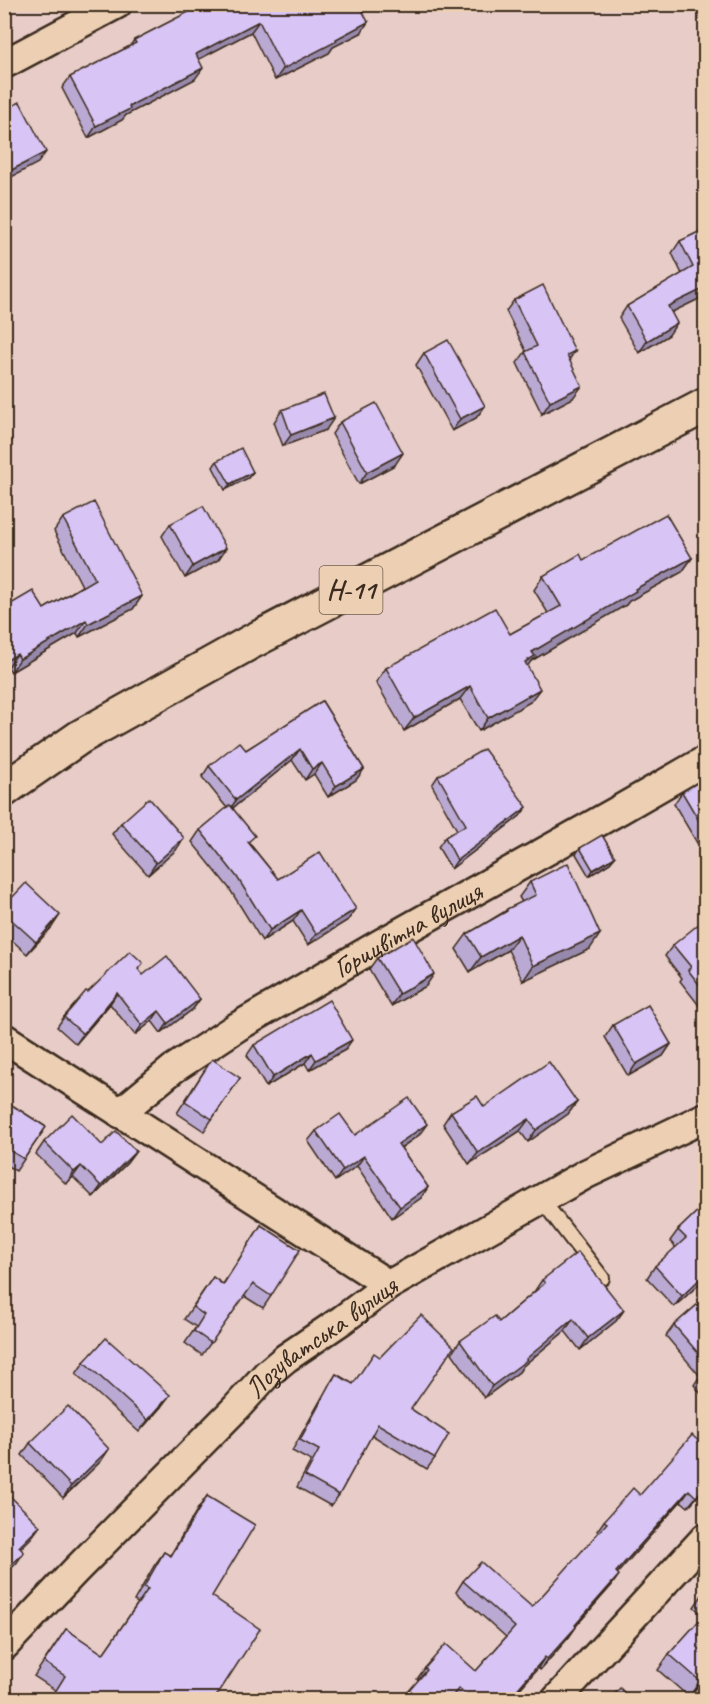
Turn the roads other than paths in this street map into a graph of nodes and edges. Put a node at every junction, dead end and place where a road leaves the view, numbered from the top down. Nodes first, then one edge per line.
1 (117, 4) edge
2 (4, 64) edge
3 (705, 405) edge
4 (705, 760) edge
5 (4, 790) edge
6 (4, 1038) edge
7 (120, 1113) junction
8 (705, 1117) edge
9 (541, 1199) junction
10 (602, 1278) edge
11 (389, 1285) junction
12 (705, 1537) edge
13 (4, 1646) edge
14 (556, 1700) edge

1 - 2 street
3 - 5 main road, Н-11
4 - 7 street, Горицвітна вулиця
6 - 7 street
7 - 11 street
8 - 9 street, Лозуватська вулиця
9 - 10 lane
9 - 11 street, Лозуватська вулиця
11 - 13 street, Лозуватська вулиця
12 - 14 street

